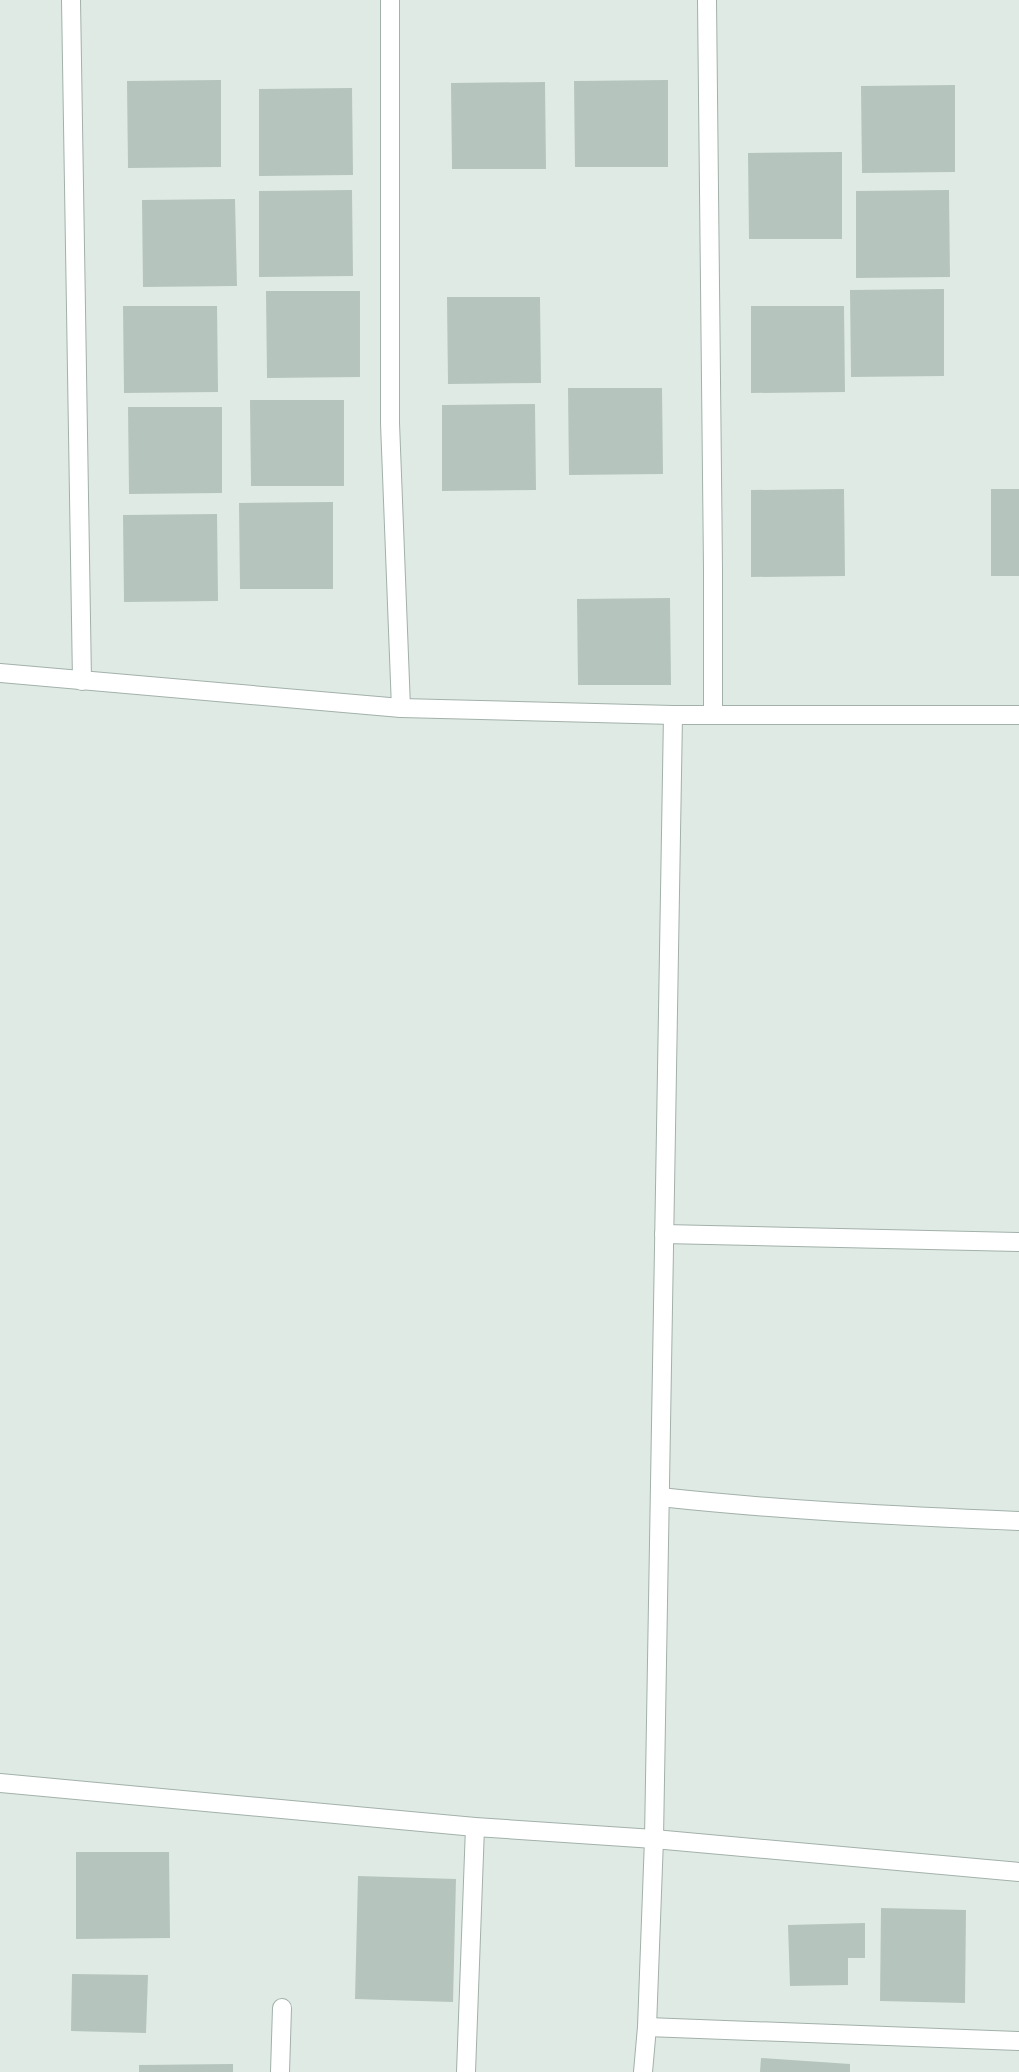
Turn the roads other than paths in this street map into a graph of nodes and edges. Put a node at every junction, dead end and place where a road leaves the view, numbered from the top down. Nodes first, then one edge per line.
1 (71, 0) edge
2 (390, 0) edge
3 (707, 0) edge
4 (0, 673) edge
5 (82, 681) junction
6 (401, 708) junction
7 (673, 715) junction
8 (712, 715) junction
9 (1019, 715) edge
10 (664, 1234) junction
11 (1019, 1242) edge
12 (660, 1497) junction
13 (1019, 1521) edge
14 (0, 1783) edge
15 (475, 1827) junction
16 (654, 1839) junction
17 (1019, 1872) edge
18 (282, 2008) dead end
19 (647, 2027) junction
20 (1019, 2041) edge
21 (280, 2072) edge
22 (466, 2072) edge
23 (643, 2072) edge

1 - 5 street
2 - 6 street
3 - 8 street
4 - 5 street
5 - 6 street
6 - 7 street
7 - 8 street
7 - 10 street
8 - 9 street
10 - 11 street
10 - 12 street
12 - 13 street
12 - 16 street
14 - 15 street
15 - 16 street
15 - 22 street
16 - 17 street
16 - 19 street
18 - 21 street
19 - 20 street
19 - 23 street

